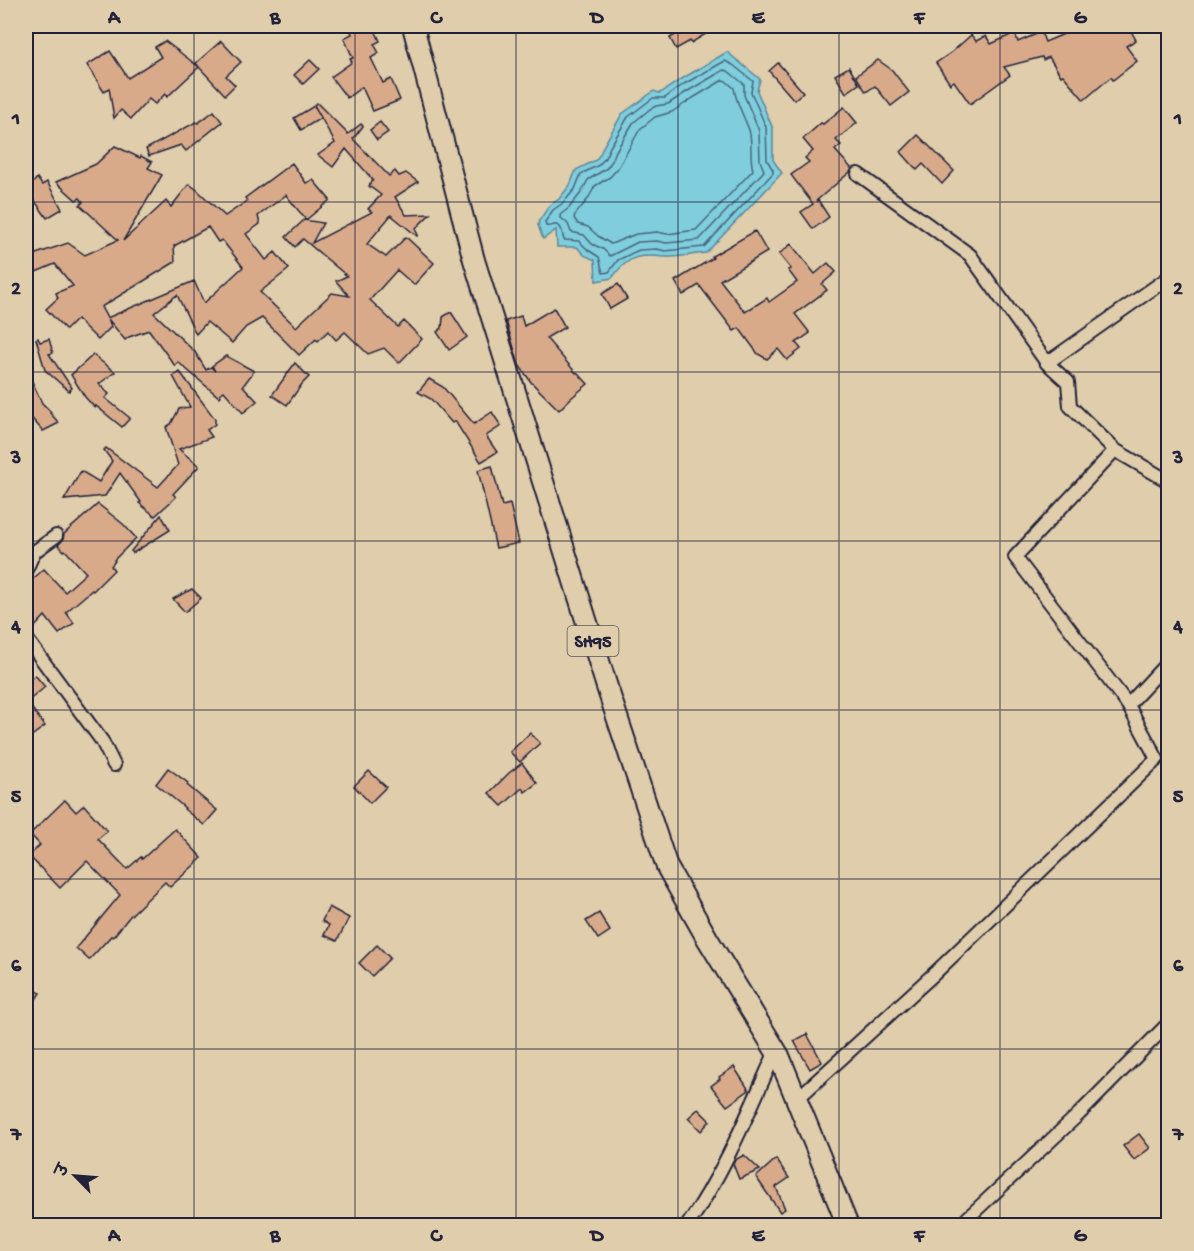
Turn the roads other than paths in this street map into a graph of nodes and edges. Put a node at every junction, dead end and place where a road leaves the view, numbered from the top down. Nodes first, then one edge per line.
1 (413, 26) edge
2 (858, 174) dead end
3 (1168, 278) edge
4 (1047, 363) junction
5 (1115, 450) junction
6 (1168, 481) edge
7 (56, 536) dead end
8 (26, 570) edge
9 (26, 638) edge
10 (1168, 662) edge
11 (1128, 705) junction
12 (114, 765) dead end
13 (1168, 1024) edge
14 (776, 1051) junction
15 (797, 1099) junction
16 (687, 1226) edge
17 (848, 1226) edge
18 (959, 1226) edge

1 - 14 main road, SH95
2 - 4 street
3 - 4 street
4 - 5 street
5 - 6 street
5 - 11 street
7 - 8 street
9 - 12 street
10 - 11 street
11 - 15 street
13 - 18 street
14 - 15 main road, SH95
14 - 16 street
15 - 17 main road, SH95

